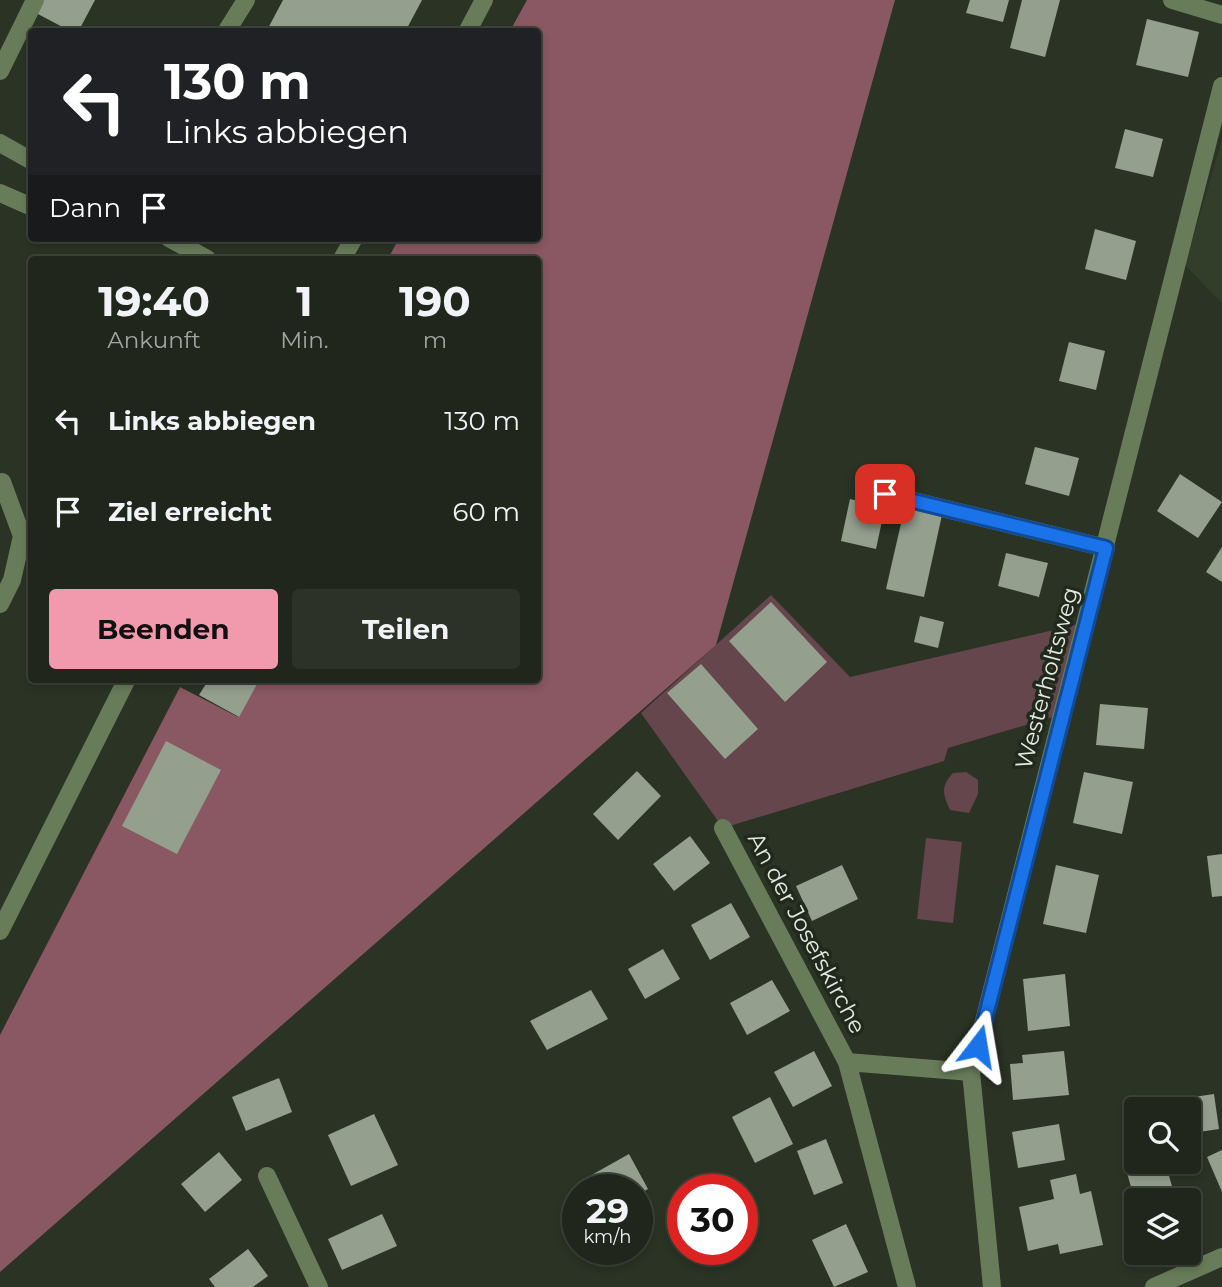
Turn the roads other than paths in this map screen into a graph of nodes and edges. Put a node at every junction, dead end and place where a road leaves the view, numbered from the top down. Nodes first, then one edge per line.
1 (35, 0) edge
2 (246, 0) edge
3 (484, 0) edge
4 (1172, 0) edge
5 (1222, 15) edge
6 (228, 28) edge
7 (469, 28) edge
8 (0, 71) edge
9 (1222, 86) edge
10 (0, 143) edge
11 (28, 159) edge
12 (0, 193) edge
13 (28, 205) edge
14 (178, 242) edge
15 (202, 256) edge
16 (2, 482) dead end
17 (885, 494) dead end
18 (1106, 548) junction
19 (0, 604) edge
20 (125, 683) edge
21 (723, 828) dead end
22 (0, 931) edge
23 (847, 1062) junction
24 (971, 1072) junction
25 (267, 1176) dead end
26 (1222, 1257) edge
27 (319, 1287) edge
28 (906, 1287) edge
29 (992, 1287) edge
30 (1154, 1287) edge

1 - 8 street
2 - 6 street
3 - 7 street
4 - 5 street
9 - 18 street, Westerholtsweg
10 - 11 street
12 - 13 street
14 - 15 street
16 - 19 street
17 - 18 street
18 - 24 street, Westerholtsweg
20 - 22 street
21 - 23 street, An der Josefskirche
23 - 24 street, An der Josefskirche
23 - 28 street, An der Josefskirche
24 - 29 street, Westerholtsweg
25 - 27 street
26 - 30 street

